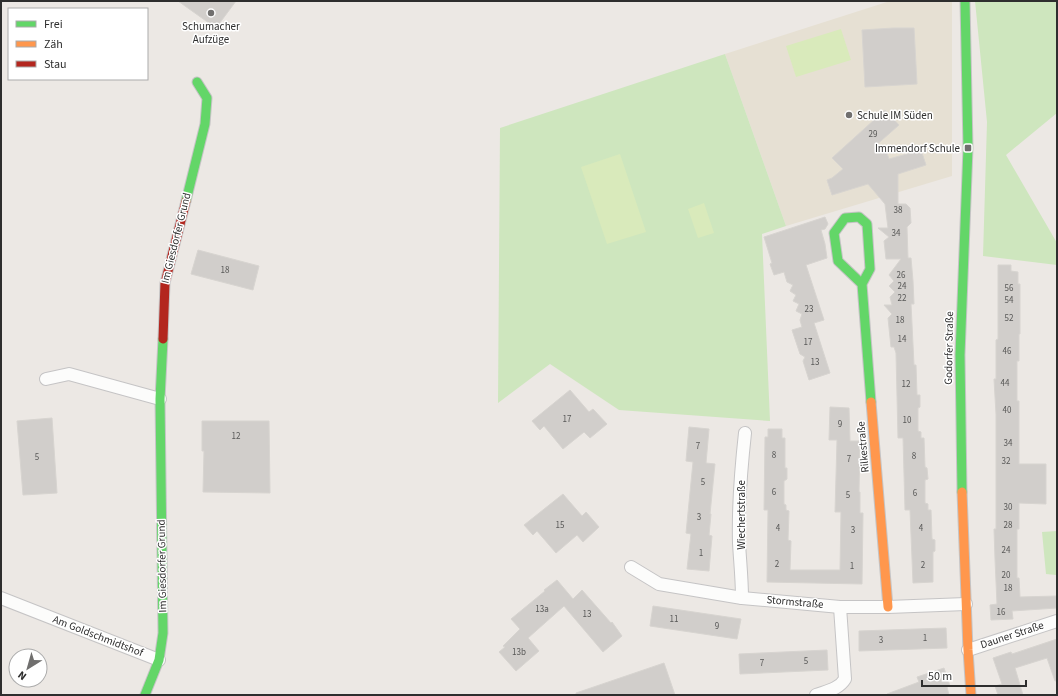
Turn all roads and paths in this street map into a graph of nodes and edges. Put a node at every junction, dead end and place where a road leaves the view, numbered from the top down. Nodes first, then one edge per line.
1 (965, 1) edge
2 (197, 82) dead end
3 (862, 284) junction
4 (46, 379) dead end
5 (160, 399) junction
6 (745, 433) dead end
7 (630, 567) dead end
8 (1, 598) edge
9 (742, 598) junction
10 (966, 604) junction
11 (840, 607) junction
12 (888, 607) junction
13 (1057, 621) edge
14 (968, 650) junction
15 (160, 660) junction
16 (145, 695) edge
17 (816, 695) edge
18 (971, 695) edge

1 - 10 street, Godorfer Straße
2 - 5 street, Im Giesdorfer Grund
3 - 3 street, Rilkestraße
3 - 12 street, Rilkestraße
4 - 5 street
5 - 15 street, Im Giesdorfer Grund
6 - 9 street, Wiechertstraße
7 - 9 street, Stormstraße
8 - 15 street, Am Goldschmidtshof
9 - 11 street, Stormstraße
10 - 12 street, Stormstraße
10 - 14 street, Godorfer Straße
11 - 12 street, Stormstraße
11 - 17 street
13 - 14 street, Dauner Straße
14 - 18 street, Godorfer Straße
15 - 16 street

